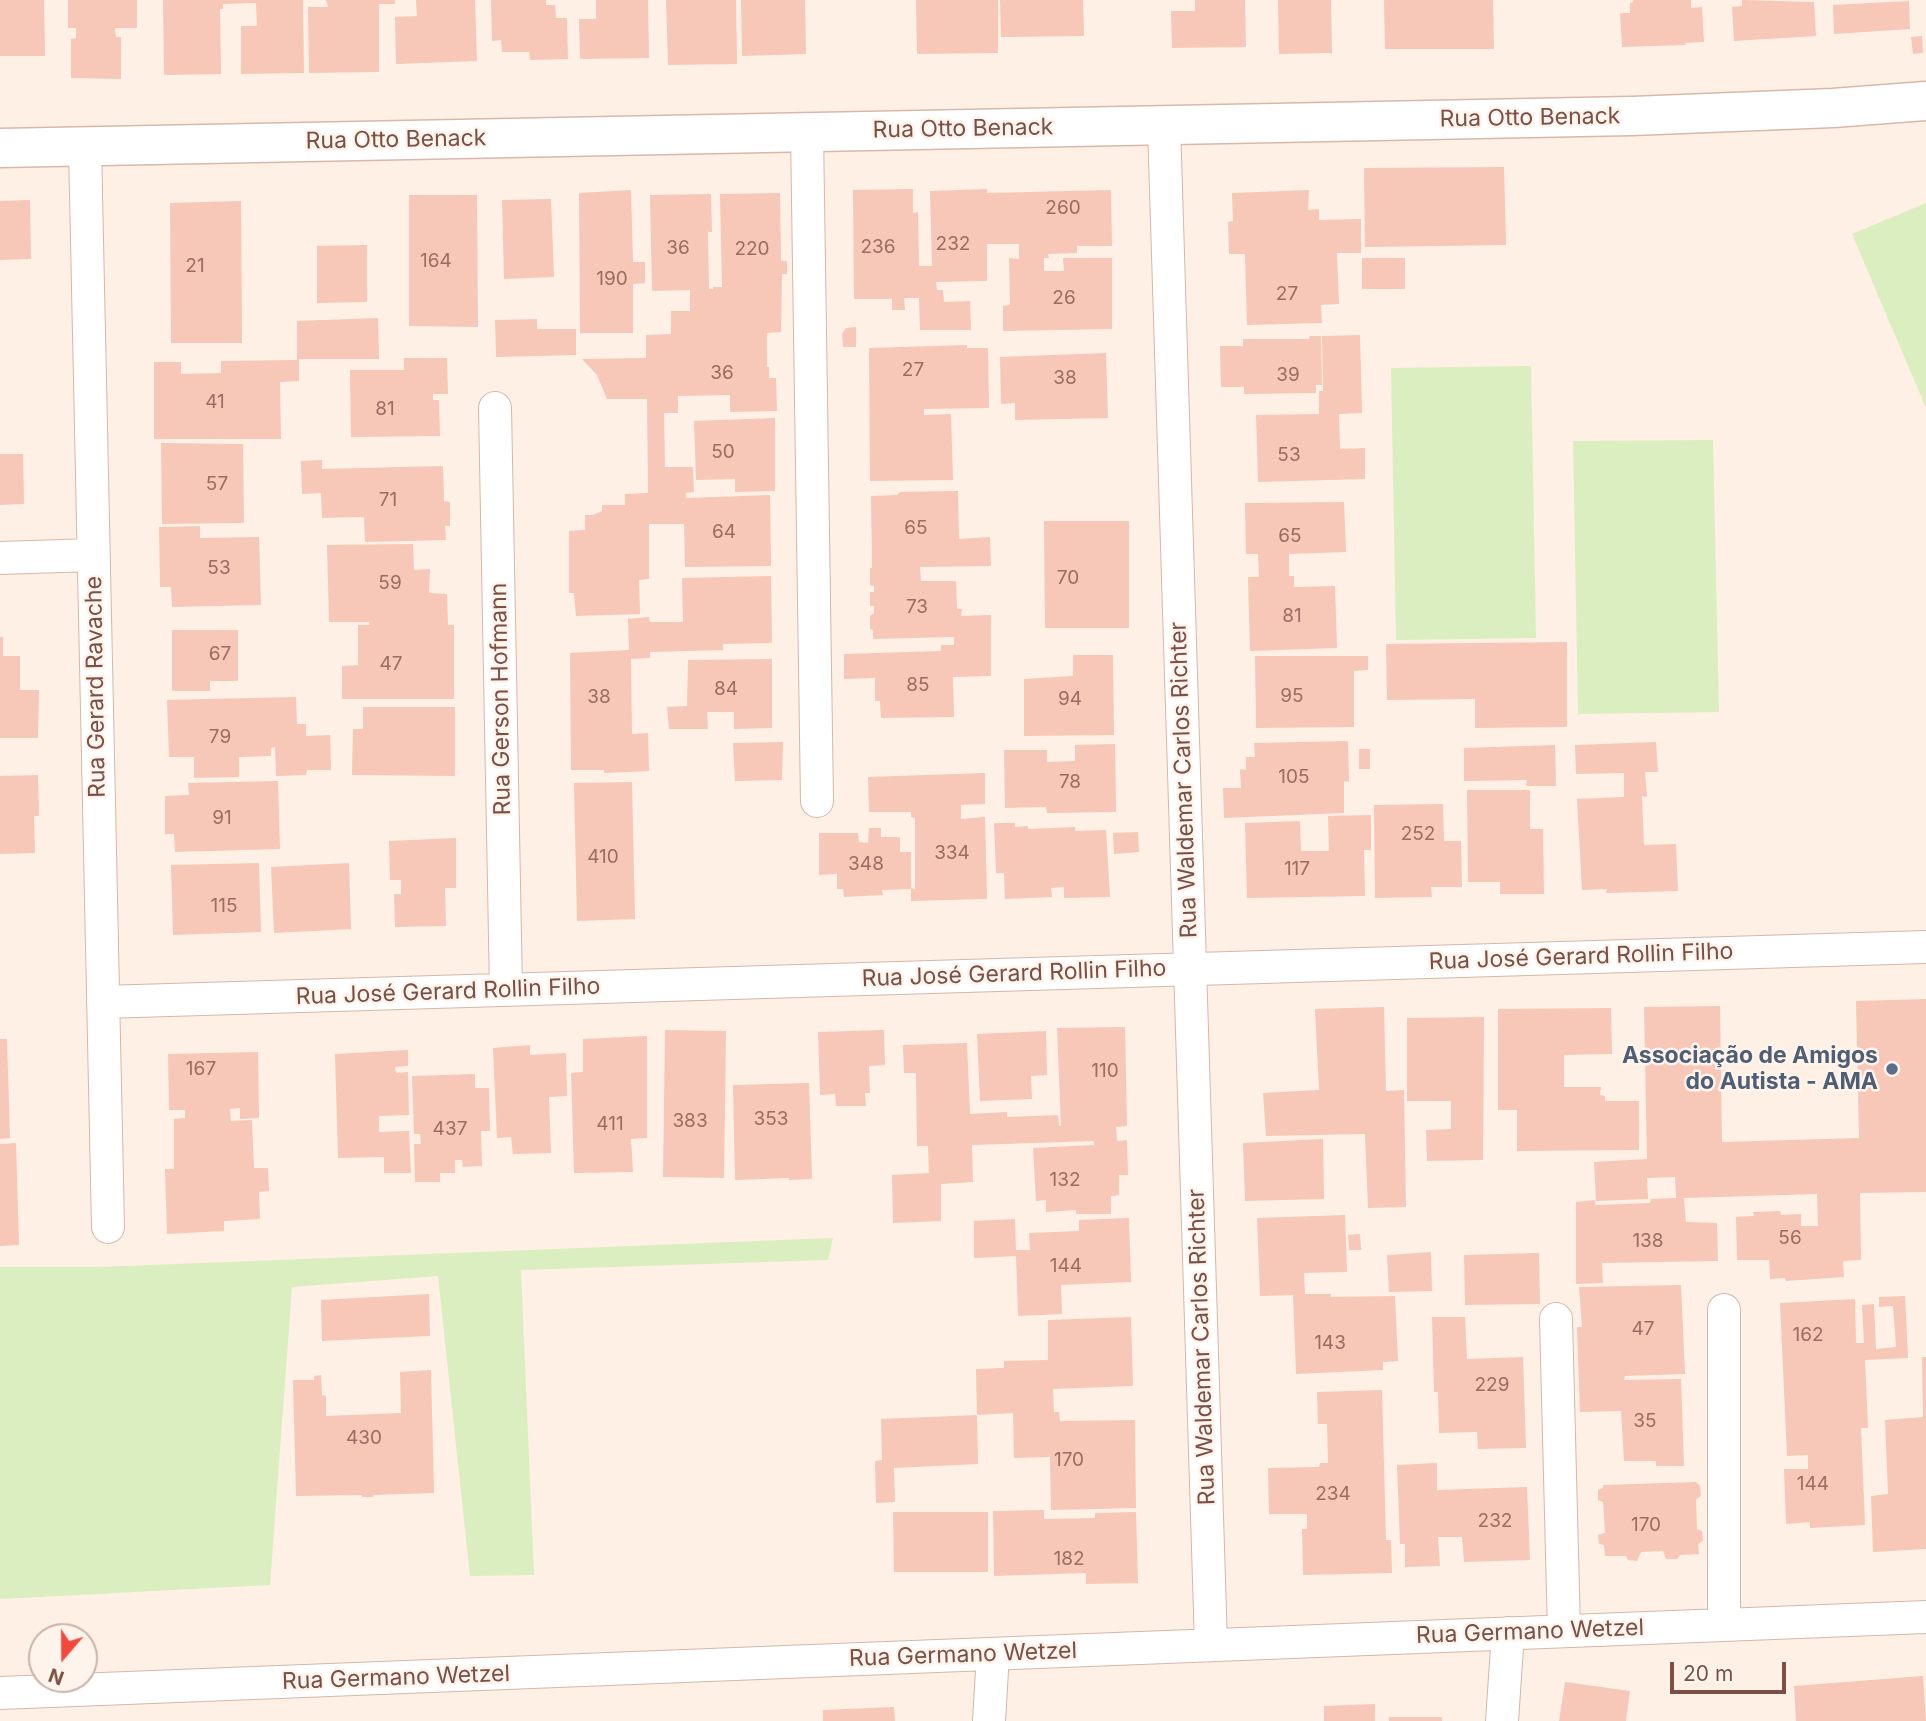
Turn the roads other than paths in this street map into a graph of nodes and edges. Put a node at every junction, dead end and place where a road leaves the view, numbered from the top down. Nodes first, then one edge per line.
1 (1926, 102) edge
2 (1164, 125) junction
3 (807, 132) junction
4 (85, 146) junction
5 (0, 148) edge
6 (495, 408) dead end
7 (93, 555) junction
8 (0, 558) edge
9 (817, 801) dead end
10 (1926, 947) edge
11 (1190, 968) junction
12 (506, 990) junction
13 (103, 1002) junction
14 (108, 1227) dead end
15 (1724, 1310) dead end
16 (1556, 1319) dead end
17 (1926, 1617) edge
18 (1724, 1625) junction
19 (1564, 1631) junction
20 (1508, 1633) junction
21 (1211, 1645) junction
22 (993, 1654) junction
23 (0, 1693) edge
24 (989, 1721) edge
25 (1502, 1721) edge

1 - 2 main road, Rua Otto Benack
2 - 3 main road, Rua Otto Benack
2 - 11 street, Rua Waldemar Carlos Richter
3 - 4 main road, Rua Otto Benack
3 - 9 street
4 - 5 main road, Rua Otto Benack
4 - 7 street, Rua Gerard Ravache
6 - 12 street, Rua Gerson Hofmann
7 - 8 street
7 - 13 street, Rua Gerard Ravache
10 - 11 street, Rua José Gerard Rollin Filho
11 - 12 street, Rua José Gerard Rollin Filho
11 - 21 street, Rua Waldemar Carlos Richter
12 - 13 street, Rua José Gerard Rollin Filho
13 - 14 street, Rua Gerard Ravache
15 - 18 street
16 - 19 street
17 - 18 street, Rua Germano Wetzel
18 - 19 street, Rua Germano Wetzel
19 - 20 street, Rua Germano Wetzel
20 - 21 street, Rua Germano Wetzel
20 - 25 street
21 - 22 street, Rua Germano Wetzel
22 - 23 street, Rua Germano Wetzel
22 - 24 street

